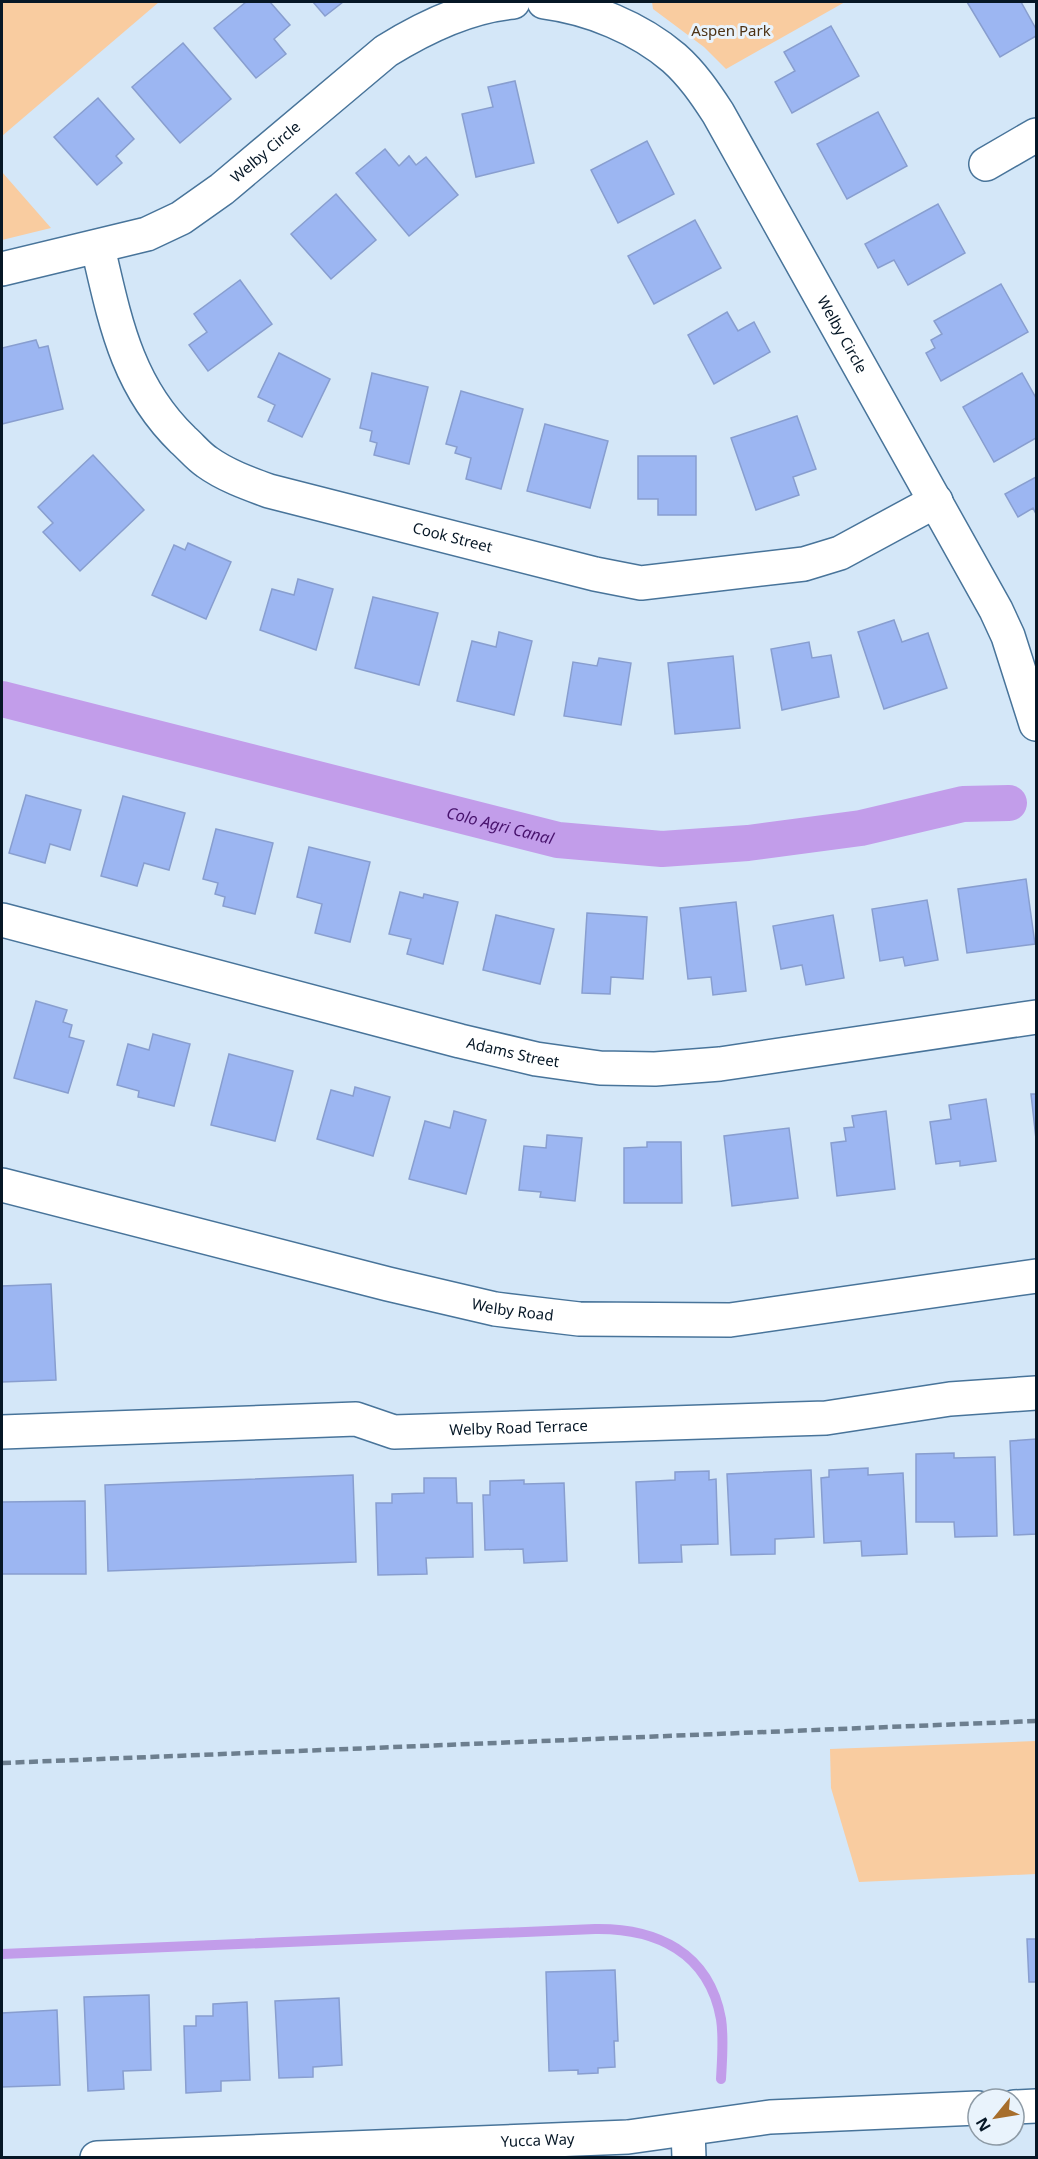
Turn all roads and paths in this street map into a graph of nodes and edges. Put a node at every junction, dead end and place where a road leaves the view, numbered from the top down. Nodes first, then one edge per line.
1 (513, 2) edge
2 (544, 2) edge
3 (578, 4) edge
4 (1036, 135) edge
5 (986, 164) dead end
6 (98, 248) junction
7 (2, 269) edge
8 (936, 501) junction
9 (1036, 724) edge
10 (2, 920) edge
11 (1036, 1017) edge
12 (2, 1185) edge
13 (1036, 1276) edge
14 (1036, 1393) edge
15 (2, 1432) edge
16 (966, 2109) edge
17 (688, 2144) edge
18 (97, 2157) edge

1 - 6 street, Welby Circle
2 - 3 street, Welby Circle
3 - 8 street, Welby Circle
4 - 5 street
6 - 7 street, Welby Circle
6 - 8 street, Cook Street
8 - 9 street, Welby Circle
10 - 11 street, Adams Street
12 - 13 street, Welby Road
14 - 15 street, Welby Road Terrace
16 - 17 street, Yucca Way
17 - 18 street, Yucca Way

